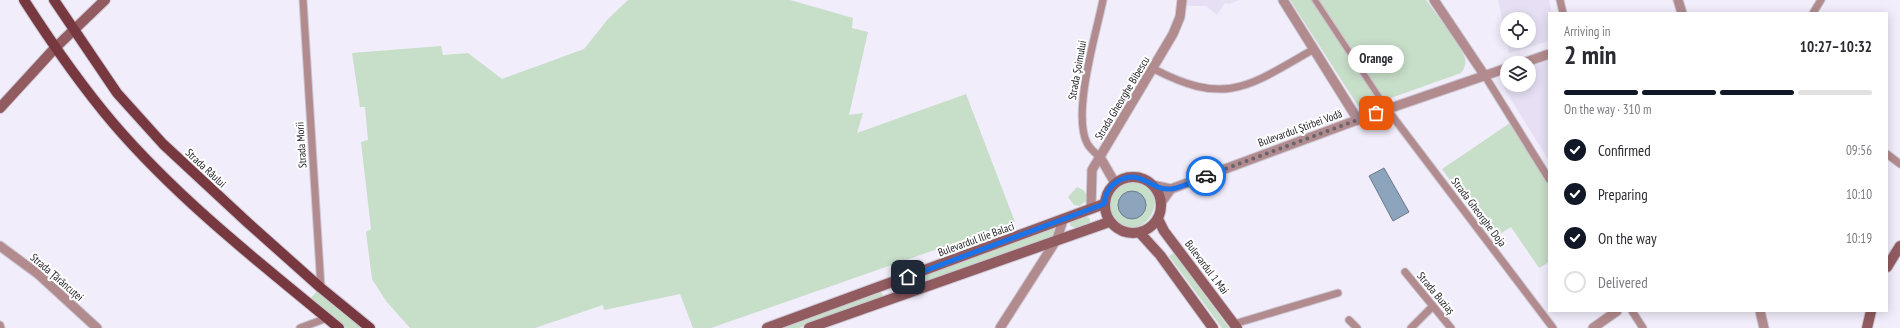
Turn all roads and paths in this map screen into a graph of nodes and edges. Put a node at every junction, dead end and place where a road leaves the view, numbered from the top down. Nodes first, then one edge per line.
1 (24, 0) edge
2 (54, 0) edge
3 (105, 0) edge
4 (303, 0) edge
5 (1102, 0) edge
6 (1182, 0) edge
7 (1283, 0) edge
8 (1315, 0) edge
9 (1434, 0) edge
10 (1560, 0) edge
11 (1678, 0) edge
12 (1821, 0) edge
13 (1564, 12) edge
14 (1681, 12) edge
15 (1814, 12) edge
16 (74, 31) junction
17 (56, 48) junction
18 (1314, 49) junction
19 (1548, 54) edge
20 (1536, 58) edge
21 (1154, 69) junction
22 (1500, 71) edge
23 (1485, 76) junction
24 (2, 103) edge
25 (1387, 109) junction
26 (1358, 120) junction
27 (1888, 155) edge
28 (1100, 157) junction
29 (1900, 164) edge
30 (1548, 176) edge
31 (1115, 183) junction
32 (1152, 185) junction
33 (1171, 189) junction
34 (1161, 203) junction
35 (1104, 204) junction
36 (1091, 209) junction
37 (1158, 219) junction
38 (1063, 220) junction
39 (1109, 222) junction
40 (1140, 233) junction
41 (1068, 235) junction
42 (1057, 239) junction
43 (0, 246) edge
44 (1900, 246) edge
45 (1888, 265) edge
46 (1405, 272) dead end
47 (879, 287) junction
48 (321, 288) junction
49 (1338, 293) dead end
50 (884, 300) junction
51 (1434, 306) junction
52 (1616, 312) edge
53 (1633, 312) edge
54 (1760, 312) edge
55 (1871, 312) edge
56 (327, 318) junction
57 (1349, 320) dead end
58 (1236, 326) edge
59 (1210, 327) edge
60 (97, 328) edge
61 (300, 328) edge
62 (339, 328) edge
63 (370, 328) edge
64 (767, 328) edge
65 (809, 328) edge
66 (1000, 328) edge
67 (1357, 328) edge
68 (1411, 328) edge
69 (1451, 328) edge
70 (1553, 328) edge
71 (1593, 328) edge
72 (1643, 328) edge
73 (1764, 328) edge
74 (1867, 328) edge

1 - 17 main road
2 - 16 main road, Strada Râului
3 - 16 main road
4 - 48 street, Strada Morii
5 - 28 street, Strada Șoimului
6 - 21 street, Strada Gheorghe Bibescu
7 - 18 street
8 - 25 street
9 - 23 street
10 - 13 street
11 - 14 street
12 - 15 street
16 - 17 main road
16 - 48 main road, Strada Râului
17 - 24 main road
17 - 56 main road
18 - 21 street
18 - 26 street
19 - 20 street
21 - 28 street, Strada Gheorghe Bibescu
22 - 23 street, Bulevardul Știrbei Vodă
23 - 25 street, Bulevardul Știrbei Vodă
23 - 30 street
25 - 26 street, Bulevardul Știrbei Vodă
25 - 70 street, Strada Gheorghe Doja
26 - 33 street, Bulevardul Știrbei Vodă
27 - 29 street
28 - 31 street, Strada Șoimului
28 - 36 street, Strada Gheorghe Bibescu
31 - 32 main road
31 - 35 main road
32 - 33 street
32 - 34 main road
33 - 34 street
34 - 37 main road
35 - 36 main road, Bulevardul Ilie Balaci
35 - 39 main road
36 - 38 main road, Bulevardul Ilie Balaci
37 - 40 main road
37 - 58 main road, Bulevardul 1 Mai
38 - 41 main road
38 - 42 street
38 - 47 main road, Bulevardul Ilie Balaci
39 - 40 main road
39 - 41 main road
40 - 59 main road
41 - 42 main road
42 - 50 main road
42 - 66 street
43 - 60 street, Strada Țărăncuței
44 - 45 main road
46 - 51 street, Strada Buziaș
47 - 50 street
47 - 64 main road, Bulevardul Ilie Balaci
48 - 63 main road, Strada Râului
49 - 58 street
50 - 65 main road
51 - 68 street
51 - 69 street, Strada Buziaș
52 - 71 street
53 - 72 street
54 - 73 street
55 - 74 main road
56 - 61 street
56 - 62 main road
57 - 67 street

